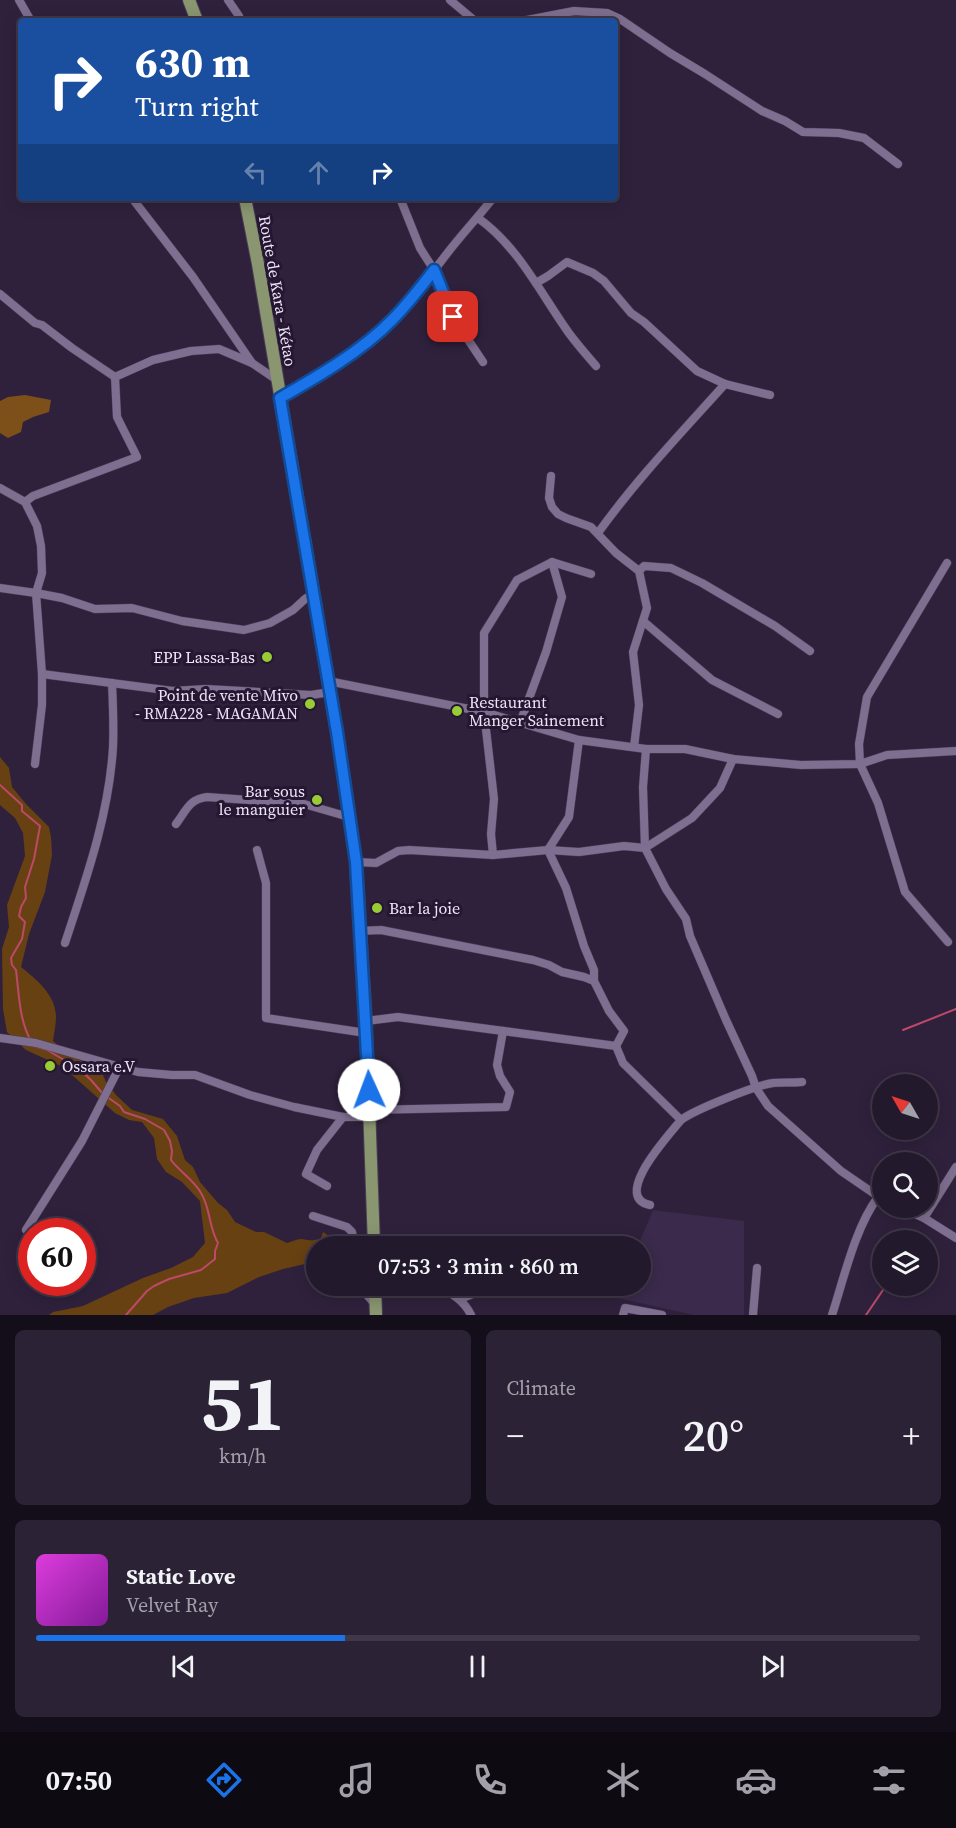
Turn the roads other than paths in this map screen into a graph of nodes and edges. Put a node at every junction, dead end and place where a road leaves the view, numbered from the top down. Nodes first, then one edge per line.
1 (19, 0) edge
2 (189, 0) edge
3 (228, 0) edge
4 (450, 0) edge
5 (29, 18) edge
6 (196, 18) edge
7 (238, 18) edge
8 (471, 18) edge
9 (538, 18) edge
10 (617, 18) edge
11 (620, 19) joint
12 (618, 22) edge
13 (898, 164) dead end
14 (134, 201) edge
15 (246, 201) edge
16 (401, 201) edge
17 (492, 201) edge
18 (478, 218) junction
19 (434, 270) junction
20 (536, 283) junction
21 (0, 294) edge
22 (483, 362) dead end
23 (252, 363) junction
24 (596, 366) dead end
25 (115, 376) junction
26 (277, 380) junction
27 (725, 384) junction
28 (770, 395) dead end
29 (280, 398) junction
30 (551, 476) dead end
31 (0, 488) edge
32 (25, 502) junction
33 (598, 533) junction
34 (552, 562) junction
35 (947, 563) dead end
36 (639, 571) junction
37 (591, 574) dead end
38 (0, 588) edge
39 (36, 593) junction
40 (313, 594) junction
41 (643, 621) junction
42 (810, 651) dead end
43 (42, 674) junction
44 (112, 683) junction
45 (329, 687) junction
46 (484, 712) junction
47 (778, 714) dead end
48 (520, 723) junction
49 (579, 740) junction
50 (634, 747) junction
51 (646, 749) junction
52 (956, 751) edge
53 (733, 759) junction
54 (35, 764) dead end
55 (860, 764) junction
56 (349, 817) junction
57 (176, 824) dead end
58 (645, 848) junction
59 (257, 850) dead end
60 (548, 850) junction
61 (493, 855) junction
62 (356, 862) junction
63 (359, 931) junction
64 (948, 942) dead end
65 (65, 943) dead end
66 (594, 981) junction
67 (366, 1027) junction
68 (503, 1031) junction
69 (0, 1038) edge
70 (616, 1046) junction
71 (120, 1066) junction
72 (802, 1082) dead end
73 (756, 1088) junction
74 (370, 1113) junction
75 (343, 1117) junction
76 (681, 1120) junction
77 (956, 1167) edge
78 (327, 1186) dead end
79 (872, 1192) edge
80 (938, 1196) edge
81 (650, 1205) dead end
82 (872, 1205) edge
83 (314, 1216) dead end
84 (34, 1218) edge
85 (924, 1218) edge
86 (353, 1236) edge
87 (374, 1236) edge
88 (956, 1238) edge
89 (757, 1268) dead end
90 (368, 1296) edge
91 (455, 1296) edge
92 (468, 1296) edge
93 (460, 1299) junction
94 (376, 1310) edge
95 (471, 1315) edge
96 (623, 1315) edge
97 (662, 1315) edge
98 (753, 1315) edge
99 (832, 1315) edge

1 - 5 street
2 - 6 main road
3 - 7 street
4 - 8 street
9 - 10 street
11 - 12 street
11 - 13 street
14 - 23 street
15 - 26 main road, Route de Kara - Kétao
16 - 19 street
17 - 18 street
18 - 19 street
18 - 20 street
19 - 22 street
19 - 29 street
20 - 24 street
20 - 27 street
21 - 25 street
23 - 25 street
23 - 26 street
25 - 32 street
26 - 29 main road, Route de Kara - Kétao
27 - 28 street
27 - 33 street
29 - 40 main road, Route de Kara - Kétao
30 - 33 street
31 - 32 street
32 - 39 street
33 - 36 street
34 - 37 street
34 - 46 street
34 - 48 street
35 - 55 street
36 - 41 street
36 - 42 street
38 - 39 street
39 - 40 street
39 - 43 street
40 - 45 main road, Route de Kara - Kétao
41 - 47 street
41 - 50 street
43 - 44 street
43 - 54 street
44 - 45 street
44 - 65 street
45 - 46 street
45 - 56 main road, Route de Kara - Kétao
46 - 48 street
46 - 61 street
48 - 49 street
49 - 50 street
49 - 60 street
50 - 51 street
51 - 53 street
51 - 58 street
52 - 55 street
53 - 55 street
53 - 58 street
55 - 64 street
56 - 57 street
56 - 62 main road, Route de Kara - Kétao
58 - 60 street
58 - 73 street
59 - 67 street
60 - 61 street
60 - 66 street
61 - 62 street
62 - 63 main road, Route de Kara - Kétao
63 - 66 street
63 - 67 main road, Route de Kara - Kétao
66 - 70 street
67 - 68 street
67 - 74 main road, Route de Kara - Kétao
68 - 70 street
68 - 74 street
69 - 71 street
70 - 76 street
71 - 75 street
71 - 84 street
72 - 73 street
73 - 76 street
73 - 79 street
74 - 75 street
74 - 87 main road, Route de Kara - Kétao
75 - 78 street
76 - 81 street
77 - 80 street
82 - 99 street
83 - 86 street
85 - 88 street
89 - 98 street
90 - 94 street
91 - 93 street
92 - 93 street
93 - 95 street
96 - 97 street

